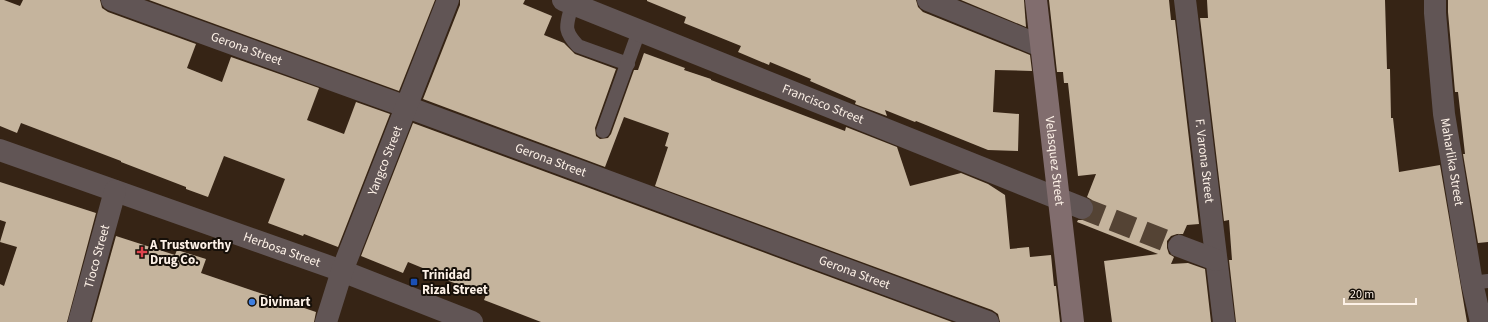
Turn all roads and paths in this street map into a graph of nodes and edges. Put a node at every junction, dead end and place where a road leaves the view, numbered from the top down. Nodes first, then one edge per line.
1 (112, 0) edge
2 (448, 0) edge
3 (928, 0) edge
4 (1036, 0) edge
5 (1185, 0) edge
6 (1435, 0) edge
7 (568, 2) edge
8 (639, 31) junction
9 (1041, 46) junction
10 (628, 64) junction
11 (407, 107) junction
12 (603, 131) dead end
13 (0, 150) edge
14 (115, 191) junction
15 (1059, 199) junction
16 (1082, 208) tunnel mouth
17 (1179, 246) tunnel mouth
18 (1216, 260) junction
19 (342, 271) junction
20 (1480, 282) edge
21 (79, 322) edge
22 (326, 322) edge
23 (472, 322) edge
24 (988, 322) edge
25 (1073, 322) edge
26 (1224, 322) edge
27 (1481, 322) edge

1 - 11 street, Gerona Street
2 - 11 street, Yangco Street
3 - 9 street
4 - 9 street, Velasquez Street
5 - 18 street, F. Varona Street
6 - 20 street, Maharlika Street
7 - 8 street, Francisco Street
7 - 10 lane
8 - 10 lane
8 - 15 street, Francisco Street
9 - 15 street, Velasquez Street
10 - 12 lane
11 - 19 street, Yangco Street
11 - 24 street, Gerona Street
13 - 14 street, Herbosa Street
14 - 19 street, Herbosa Street
14 - 21 street, Tioco Street
15 - 16 street, Francisco Street
15 - 25 street, Velasquez Street
17 - 18 street
18 - 26 street, F. Varona Street
19 - 22 street, Yangco Street
19 - 23 street, Herbosa Street
20 - 27 street, Maharlika Street

